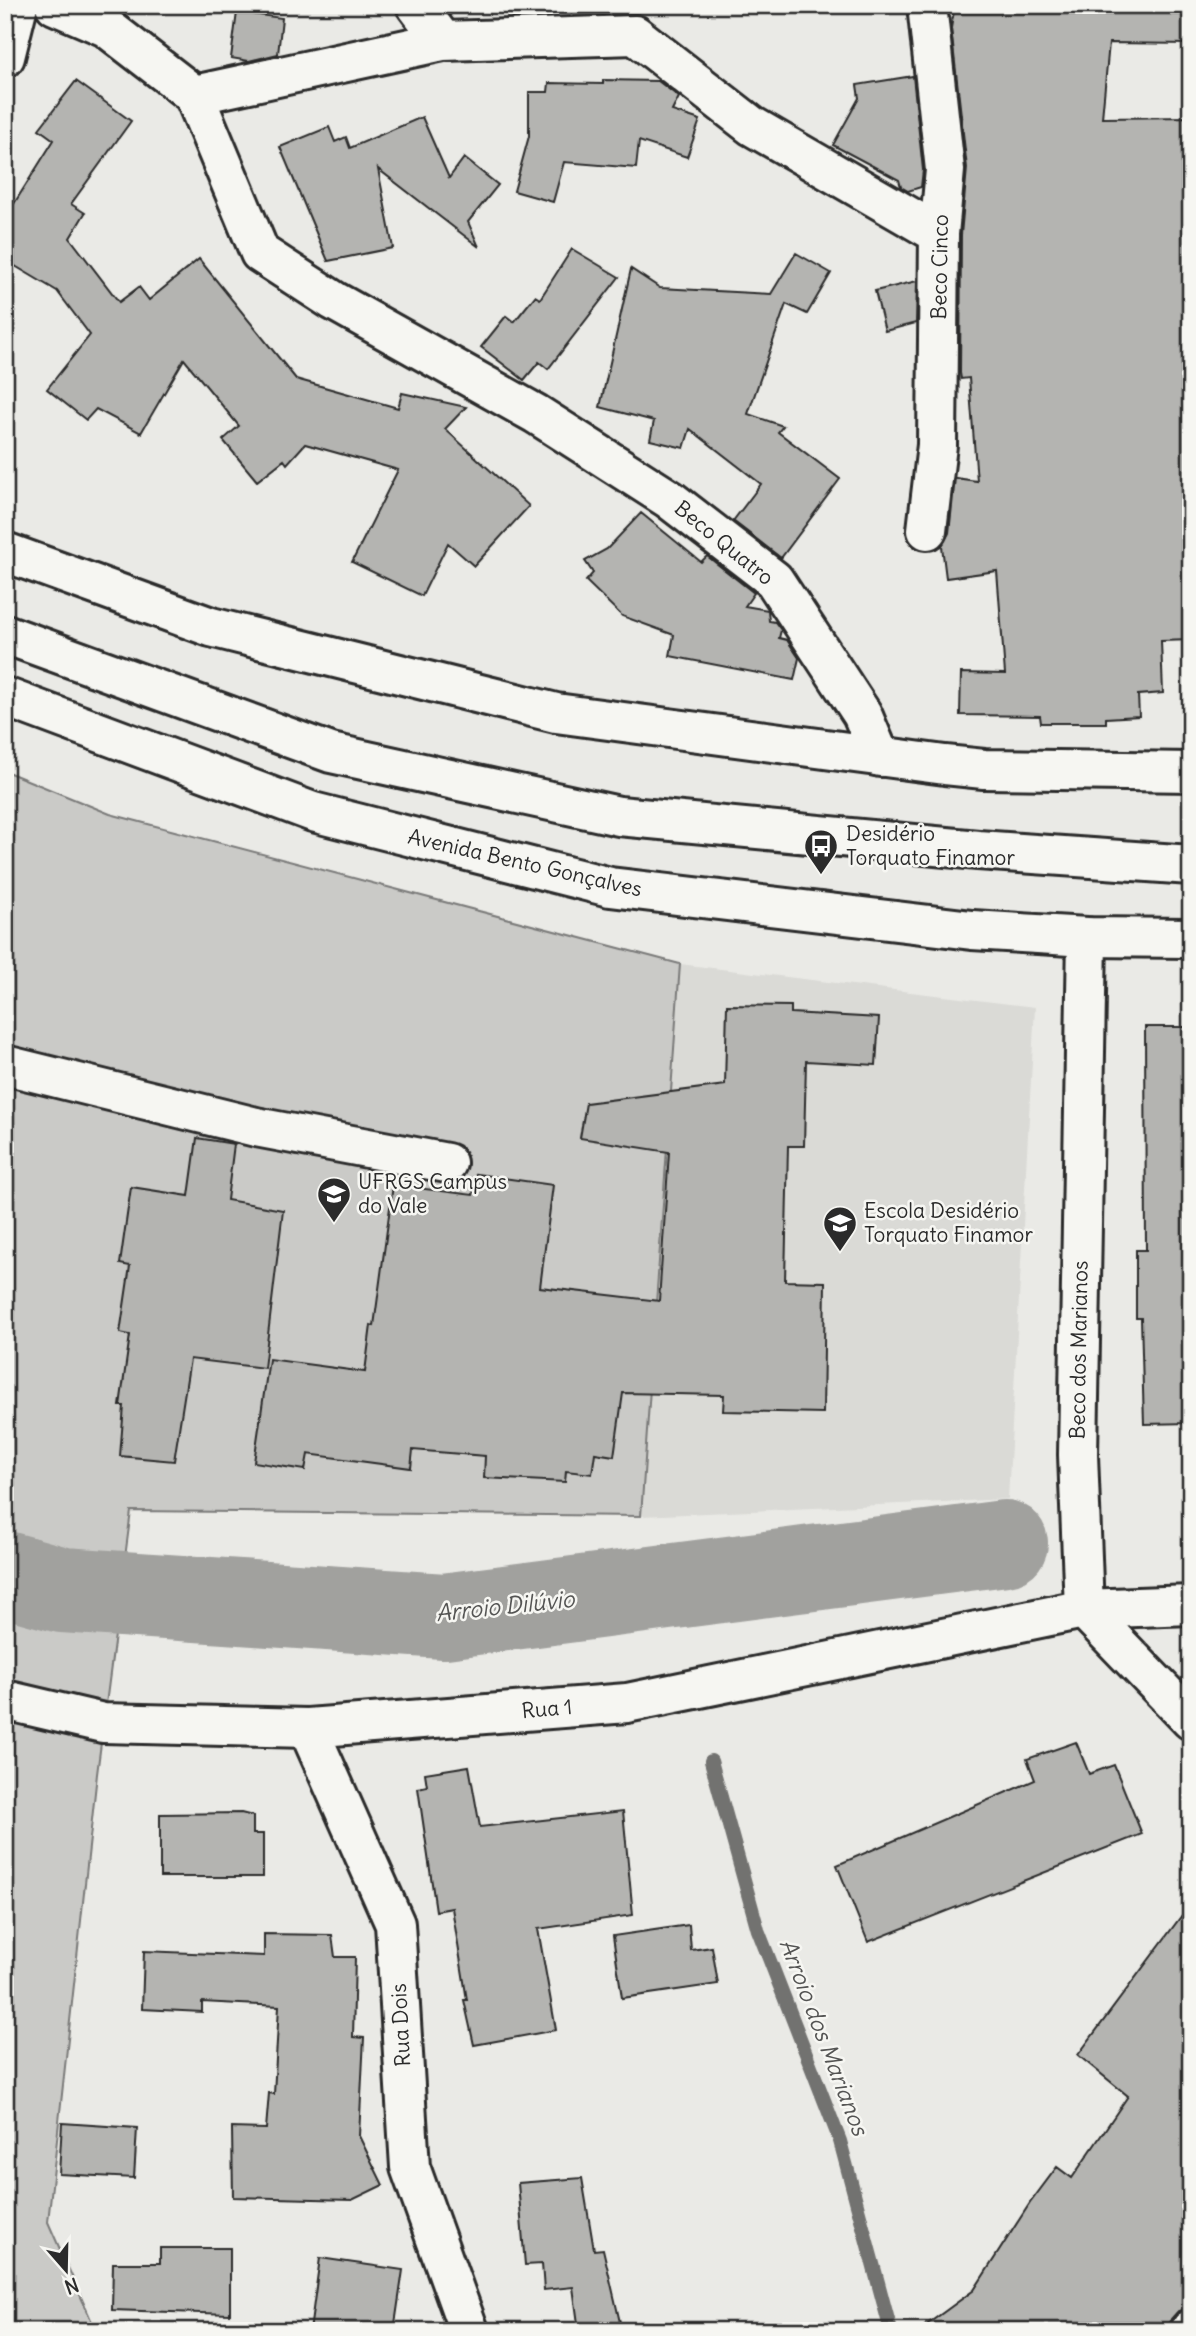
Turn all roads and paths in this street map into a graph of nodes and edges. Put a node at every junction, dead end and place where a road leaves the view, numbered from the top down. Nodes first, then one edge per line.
1 (18, 5) edge
2 (55, 5) edge
3 (416, 5) edge
4 (927, 5) edge
5 (443, 41) junction
6 (5, 57) edge
7 (194, 95) junction
8 (939, 234) junction
9 (927, 530) dead end
10 (5, 552) edge
11 (5, 634) edge
12 (5, 697) edge
13 (880, 757) junction
14 (1191, 772) edge
15 (1191, 865) edge
16 (1087, 937) junction
17 (1191, 938) edge
18 (5, 1065) edge
19 (447, 1163) dead end
20 (1191, 1605) edge
21 (1084, 1609) junction
22 (5, 1700) edge
23 (1191, 1720) edge
24 (307, 1728) junction
25 (469, 2331) edge

1 - 6 main road
2 - 7 main road
3 - 5 main road
4 - 8 main road, Beco Cinco
5 - 7 main road
5 - 8 main road
7 - 13 main road, Beco Quatro
8 - 9 main road, Beco Cinco
10 - 13 main road
11 - 15 main road
12 - 16 main road, Avenida Bento Gonçalves
13 - 14 main road
16 - 17 main road, Avenida Bento Gonçalves
16 - 21 main road, Beco dos Marianos
18 - 19 main road
20 - 21 main road, Rua 1
21 - 23 main road
21 - 24 main road, Rua 1
22 - 24 main road, Rua 1
24 - 25 main road, Rua Dois

